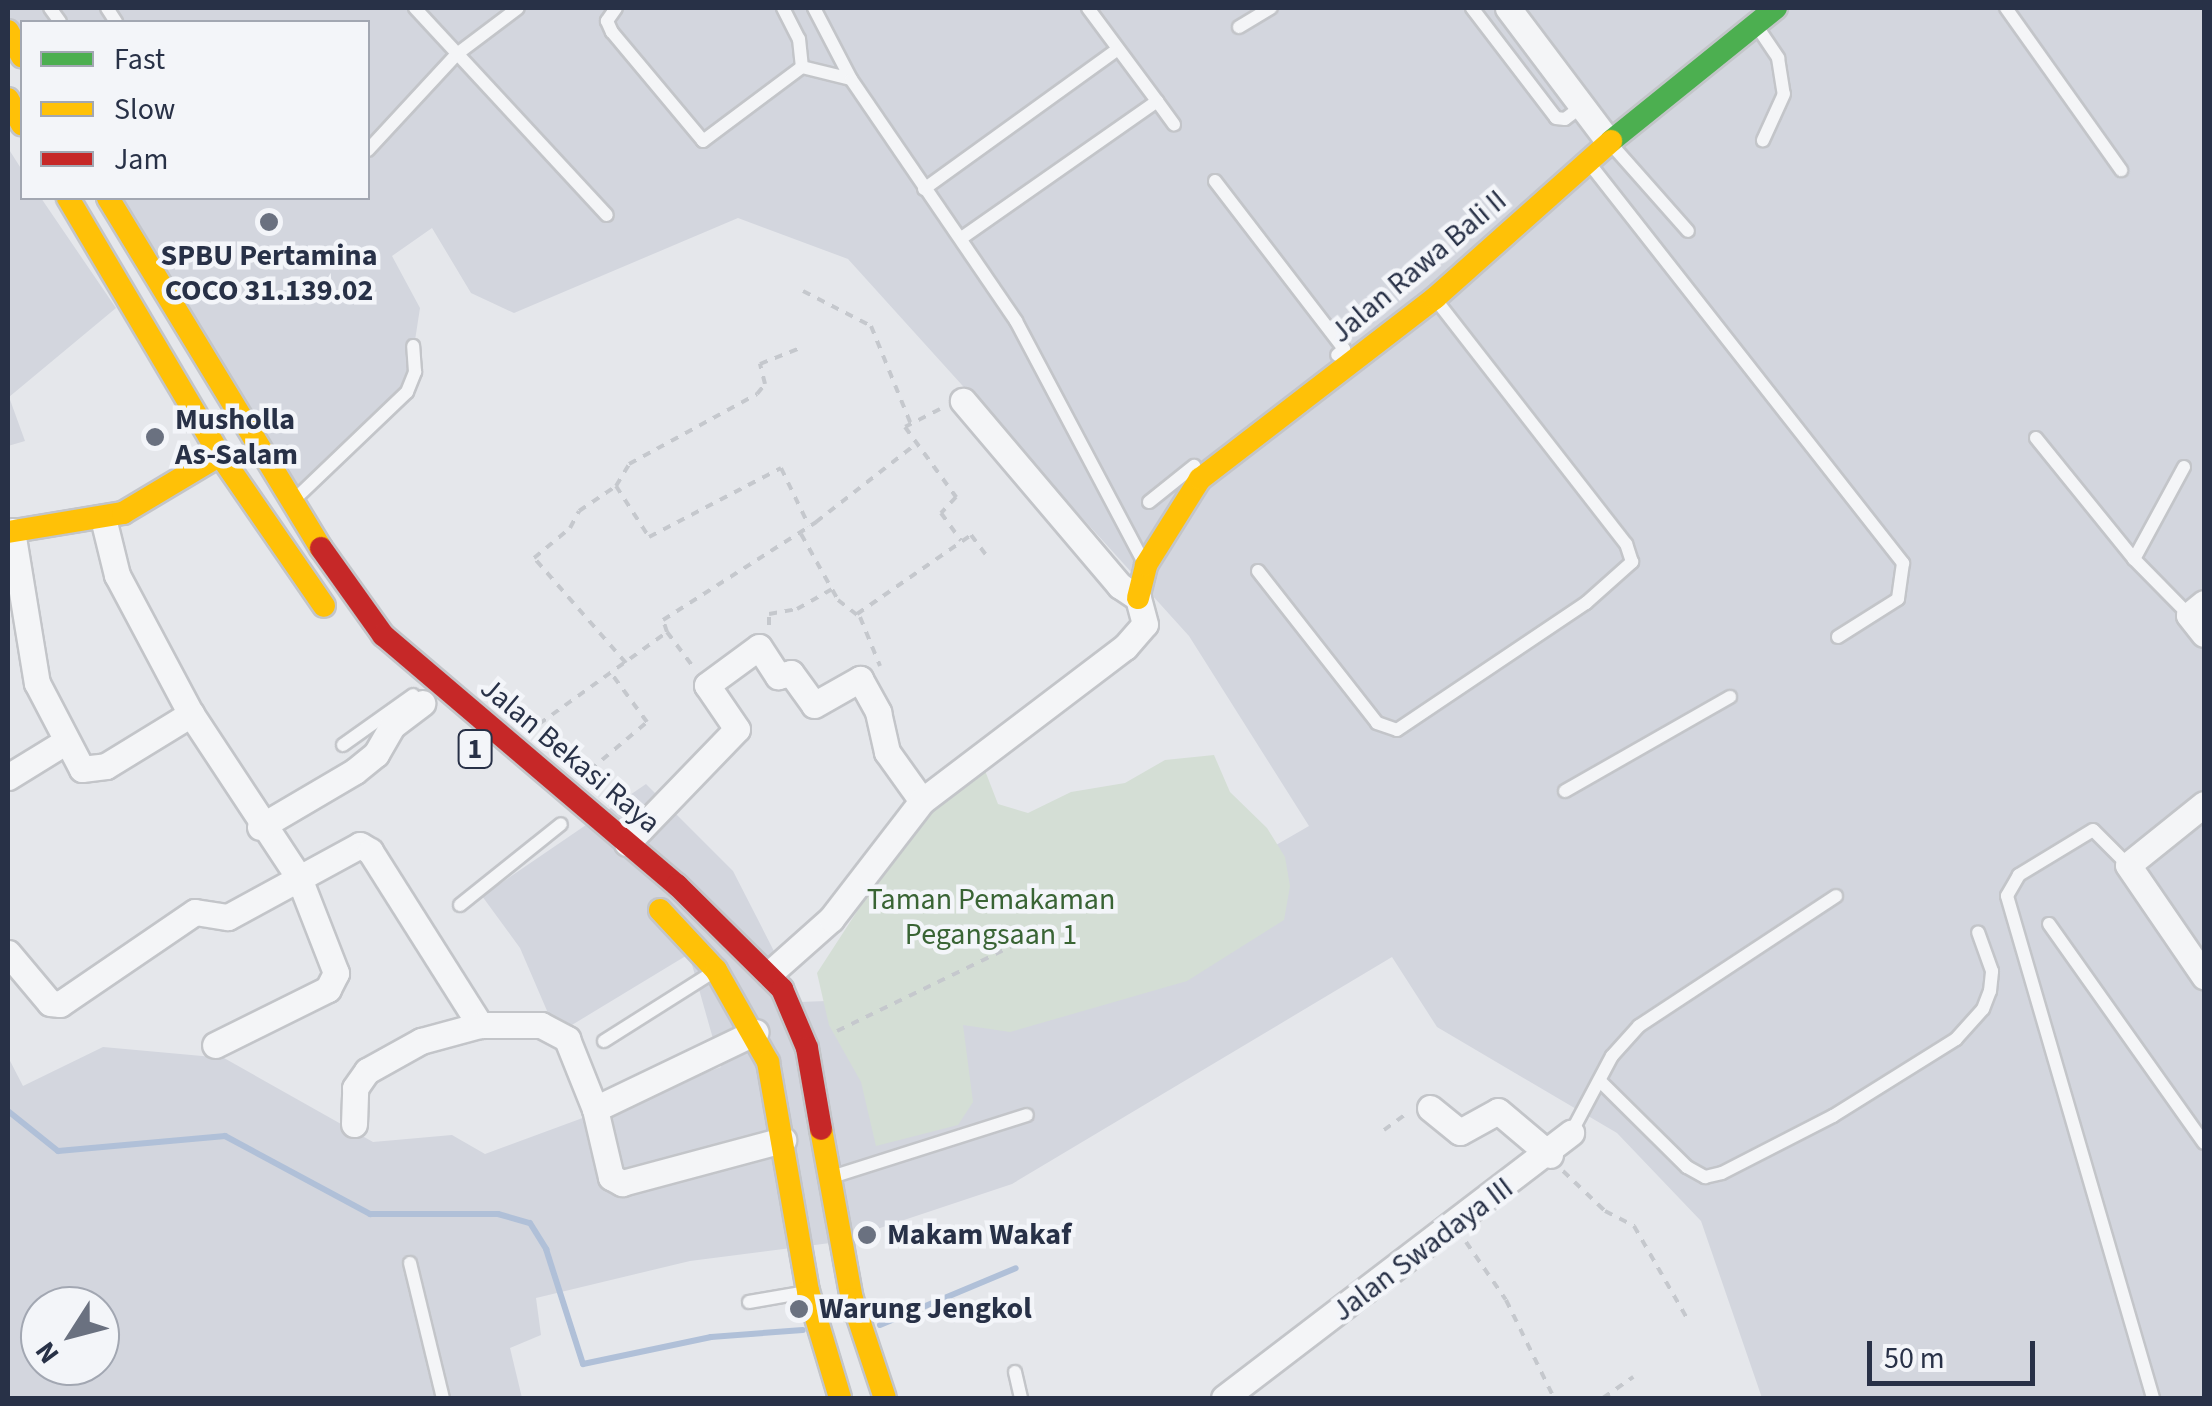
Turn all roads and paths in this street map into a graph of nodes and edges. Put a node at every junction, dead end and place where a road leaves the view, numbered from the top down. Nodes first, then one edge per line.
1 (414, 8) edge
2 (517, 8) edge
3 (616, 8) edge
4 (783, 8) edge
5 (814, 8) edge
6 (1088, 8) edge
7 (1271, 8) edge
8 (1472, 8) edge
9 (1508, 8) edge
10 (1776, 8) edge
11 (2006, 8) edge
12 (1756, 24) junction
13 (1239, 26) dead end
14 (1118, 49) junction
15 (457, 54) junction
16 (802, 67) junction
17 (850, 79) junction
18 (1157, 102) junction
19 (1582, 106) junction
20 (1174, 124) dead end
21 (1763, 140) dead end
22 (1609, 142) junction
23 (370, 148) edge
24 (1587, 161) junction
25 (2122, 170) dead end
26 (1215, 181) dead end
27 (924, 189) junction
28 (69, 200) edge
29 (113, 200) edge
30 (607, 215) dead end
31 (1688, 231) dead end
32 (963, 237) junction
33 (803, 290) dead end
34 (1435, 298) junction
35 (413, 346) dead end
36 (800, 348) dead end
37 (963, 402) joint
38 (910, 422) junction
39 (2036, 438) dead end
40 (916, 444) junction
41 (220, 456) junction
42 (2184, 468) dead end
43 (616, 486) junction
44 (1148, 502) dead end
45 (290, 504) junction
46 (103, 518) junction
47 (809, 526) junction
48 (10, 532) edge
49 (800, 532) junction
50 (961, 541) junction
51 (986, 555) dead end
52 (2134, 558) junction
53 (1146, 565) junction
54 (1258, 571) dead end
55 (832, 589) junction
56 (1138, 598) junction
57 (857, 614) junction
58 (2199, 617) edge
59 (337, 623) dead end
60 (667, 632) junction
61 (1838, 637) dead end
62 (759, 646) junction
63 (626, 662) junction
64 (612, 673) junction
65 (860, 680) junction
66 (708, 685) junction
67 (1730, 697) dead end
68 (417, 699) joint
69 (191, 714) junction
70 (64, 742) junction
71 (343, 745) dead end
72 (511, 745) junction
73 (8, 777) edge
74 (564, 790) junction
75 (1566, 792) dead end
76 (922, 800) junction
77 (2204, 804) edge
78 (561, 824) dead end
79 (260, 826) junction
80 (627, 843) junction
81 (2128, 864) junction
82 (299, 878) junction
83 (640, 891) dead end
84 (1836, 896) dead end
85 (460, 905) dead end
86 (2049, 924) dead end
87 (1046, 930) dead end
88 (1978, 932) dead end
89 (8, 953) edge
90 (716, 970) junction
91 (769, 974) junction
92 (2204, 976) edge
93 (480, 1025) junction
94 (756, 1032) junction
95 (604, 1041) dead end
96 (216, 1044) dead end
97 (806, 1048) junction
98 (1601, 1082) junction
99 (594, 1108) junction
100 (1430, 1108) dead end
101 (1027, 1115) dead end
102 (354, 1124) dead end
103 (1571, 1133) joint
104 (783, 1140) junction
105 (2204, 1143) edge
106 (1550, 1155) junction
107 (831, 1177) junction
108 (1455, 1226) junction
109 (410, 1264) dead end
110 (808, 1291) junction
111 (749, 1302) dead end
112 (1687, 1318) dead end
113 (1015, 1372) dead end
114 (1634, 1377) dead end
115 (837, 1389) edge
116 (880, 1390) edge
117 (443, 1398) edge
118 (1022, 1398) edge
119 (1224, 1398) edge
120 (1554, 1398) edge
121 (1603, 1398) edge
122 (2153, 1398) edge

1 - 15 lane
2 - 15 lane
3 - 16 lane
4 - 16 lane
5 - 17 lane
6 - 14 lane
7 - 13 lane
8 - 19 lane
9 - 19 street
10 - 12 main road, Jalan Rawa Bali II
11 - 25 lane
12 - 21 lane
12 - 22 main road, Jalan Rawa Bali II
14 - 18 lane
14 - 27 lane
15 - 23 lane
15 - 30 lane
16 - 17 lane
17 - 27 lane
18 - 20 lane
18 - 32 lane
19 - 22 street
22 - 24 main road, Jalan Rawa Bali II
22 - 31 lane
24 - 34 main road, Jalan Rawa Bali II
24 - 61 lane
26 - 44 lane
27 - 32 lane
28 - 41 main road
29 - 45 main road, Jalan Bekasi Raya / 1
32 - 53 lane
33 - 38 path
34 - 53 main road, Jalan Rawa Bali II
34 - 54 lane
35 - 45 lane
36 - 43 path
37 - 38 path
37 - 56 street
38 - 40 path
39 - 52 lane
40 - 47 path
40 - 50 path
41 - 46 main road
41 - 59 main road
42 - 52 lane
43 - 47 path
43 - 63 path
45 - 72 main road, Jalan Bekasi Raya / 1
46 - 48 main road
46 - 69 street
47 - 49 path
48 - 70 street
49 - 55 path
49 - 60 path
50 - 51 path
50 - 57 path
52 - 58 lane
53 - 56 main road, Jalan Rawa Bali II
55 - 57 path
55 - 62 path
56 - 76 street
57 - 65 path
60 - 63 path
60 - 66 path
62 - 65 street
62 - 66 street
63 - 64 path
64 - 72 path
64 - 74 path
65 - 76 street
66 - 80 street
67 - 75 lane
68 - 71 lane
68 - 79 street
69 - 70 street
69 - 79 street
70 - 73 street
72 - 74 main road, Jalan Bekasi Raya / 1
74 - 80 main road, Jalan Bekasi Raya / 1
76 - 91 street
77 - 81 street
78 - 85 lane
79 - 82 street
80 - 91 main road, Jalan Bekasi Raya / 1
81 - 92 street
81 - 122 lane
82 - 89 street
82 - 93 street
82 - 96 street
83 - 90 main road
84 - 98 lane, Jalan Swadaya III
86 - 105 lane
87 - 97 path
88 - 98 lane
90 - 94 main road
90 - 95 lane
91 - 97 main road, Jalan Bekasi Raya / 1
93 - 99 street
93 - 102 street
94 - 99 street
94 - 104 main road
97 - 107 main road, Jalan Bekasi Raya / 1
98 - 103 lane, Jalan Swadaya III
99 - 104 street
100 - 106 street
101 - 107 lane
103 - 106 street, Jalan Swadaya III
104 - 110 main road
106 - 108 street, Jalan Swadaya III
106 - 112 path
107 - 116 main road, Jalan Bekasi Raya / 1
108 - 119 street, Jalan Swadaya III
108 - 120 path
109 - 117 lane
110 - 111 lane
110 - 115 main road
113 - 118 lane
114 - 121 path

